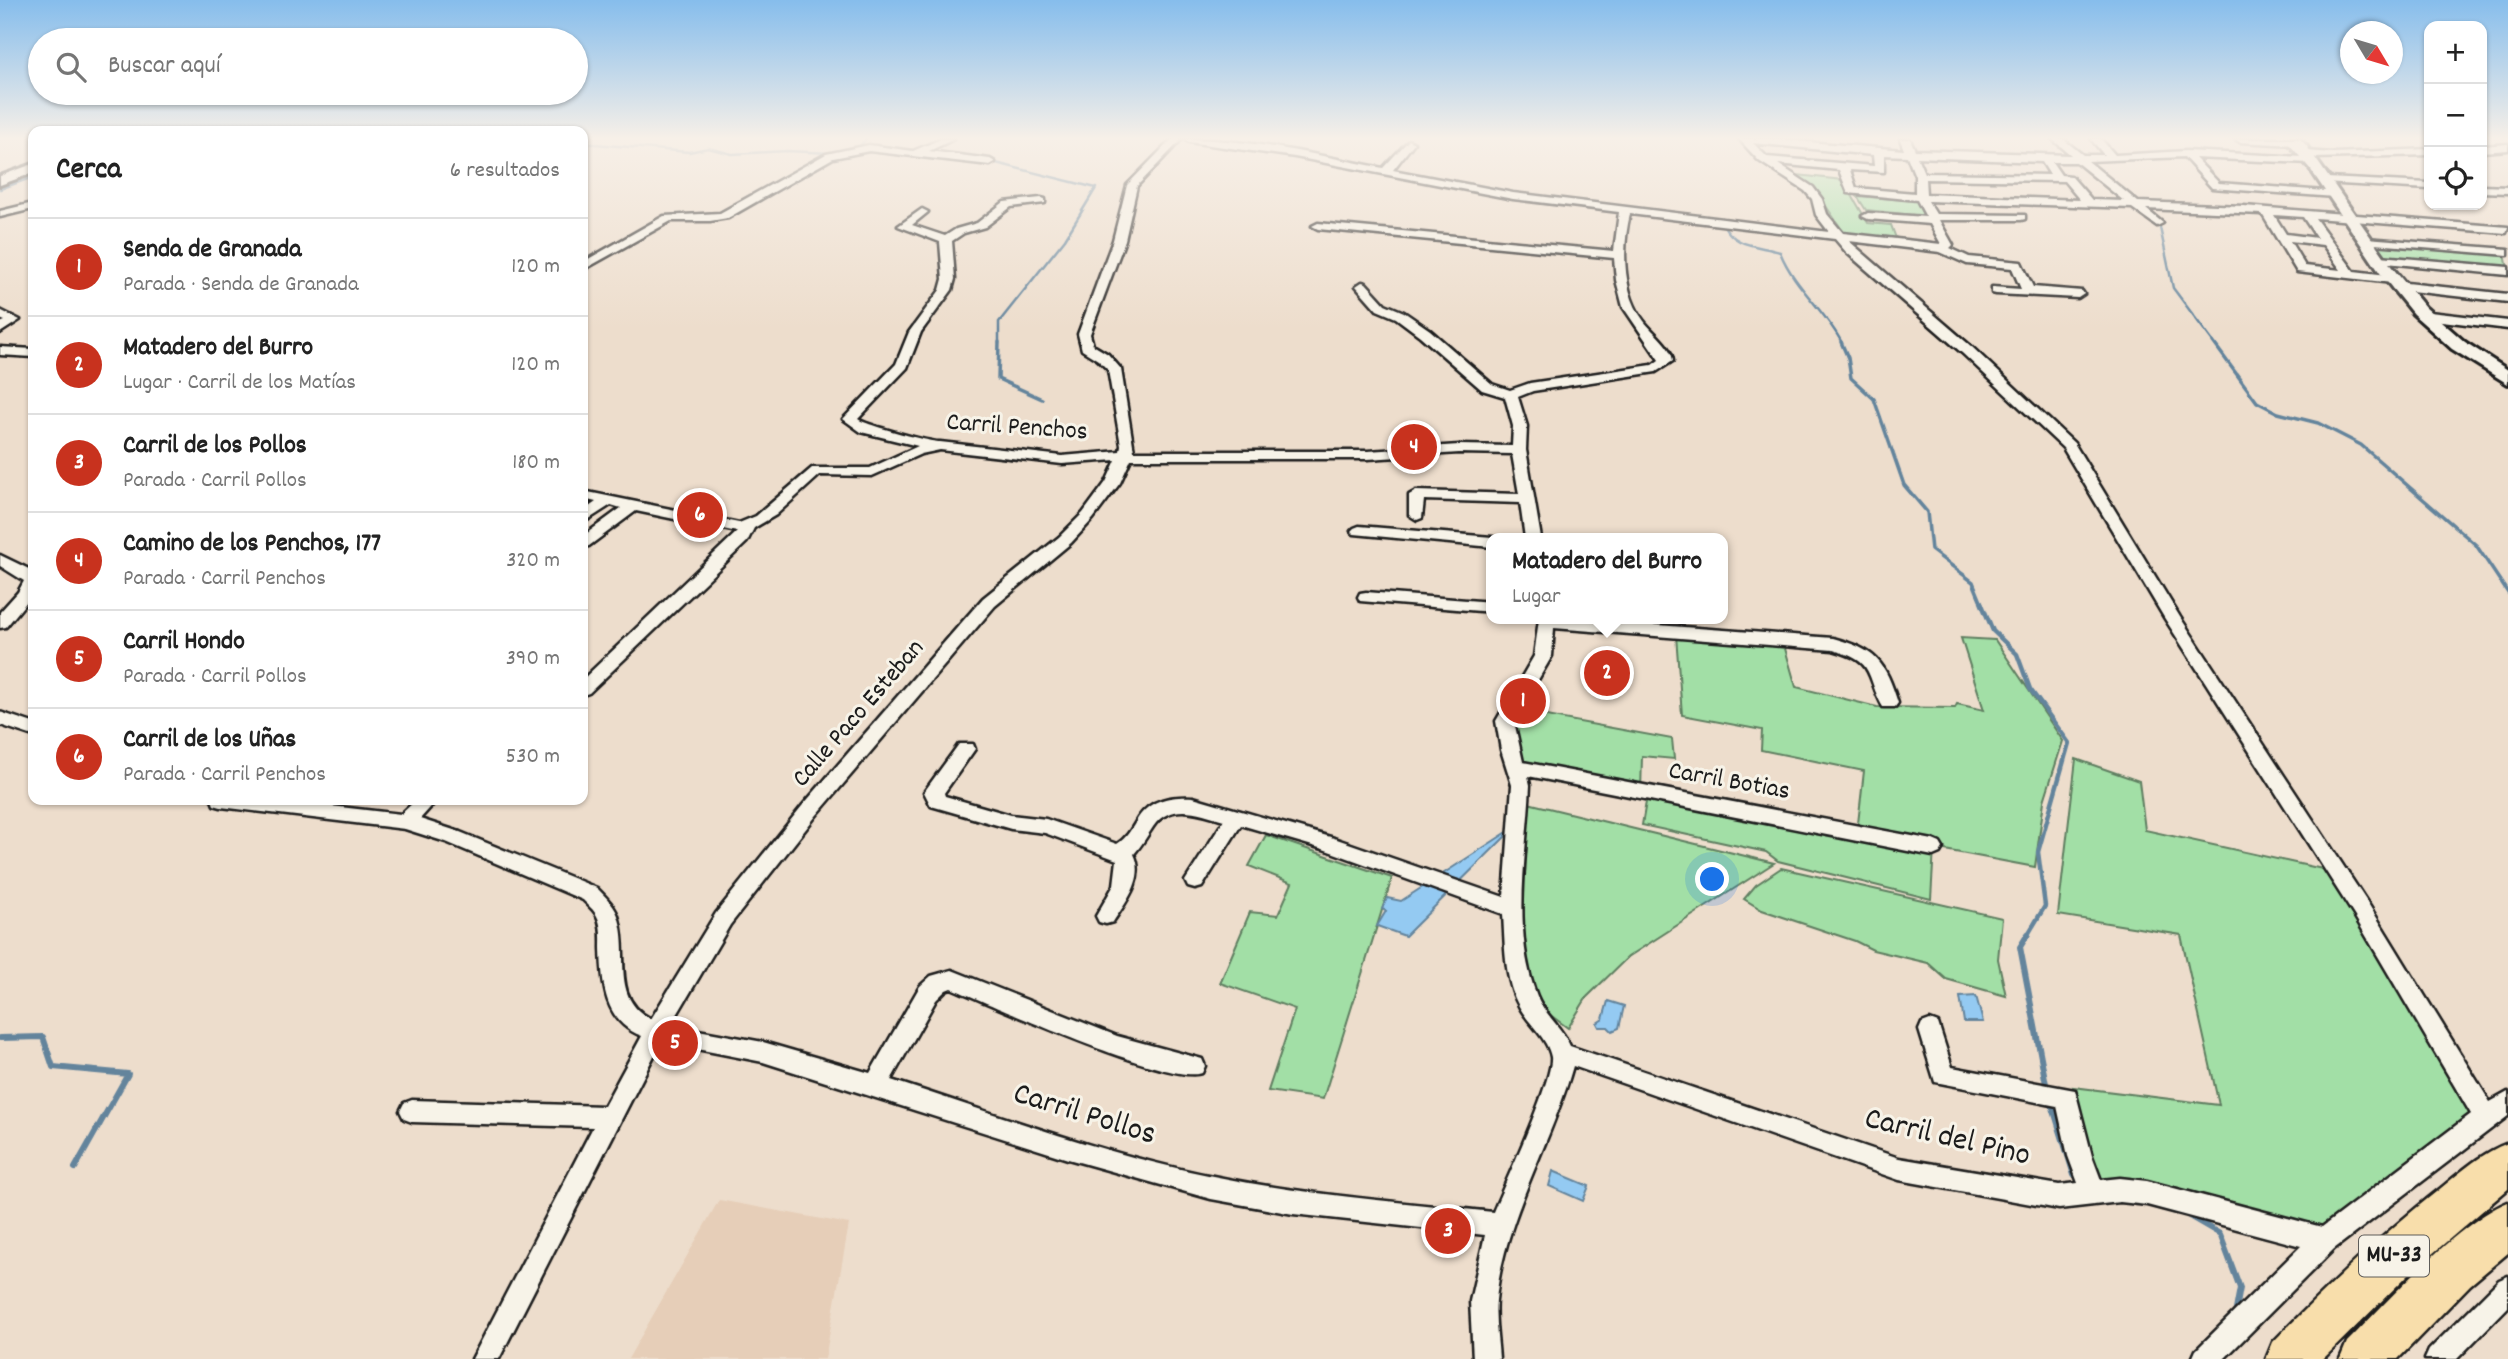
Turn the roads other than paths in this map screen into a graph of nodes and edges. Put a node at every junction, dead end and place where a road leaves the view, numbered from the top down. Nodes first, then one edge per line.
1 (748, 202) edge
2 (1025, 202) edge
3 (1128, 202) edge
4 (1561, 202) edge
5 (1818, 202) edge
6 (1924, 202) edge
7 (2079, 202) edge
8 (2134, 202) edge
9 (2272, 202) edge
10 (2335, 202) edge
11 (2340, 202) edge
12 (2348, 202) edge
13 (2090, 203) joint
14 (2137, 205) junction
15 (28, 207) edge
16 (2244, 209) junction
17 (1625, 211) junction
18 (2266, 211) junction
19 (922, 212) dead end
20 (0, 214) edge
21 (2306, 214) junction
22 (1868, 216) dead end
23 (2021, 217) dead end
24 (1933, 219) junction
25 (2157, 223) dead end
26 (1318, 226) dead end
27 (2506, 228) edge
28 (1839, 236) junction
29 (2281, 237) junction
30 (946, 240) junction
31 (2366, 241) junction
32 (2327, 242) junction
33 (1942, 249) junction
34 (2508, 253) edge
35 (1618, 255) junction
36 (2380, 260) junction
37 (588, 264) edge
38 (2508, 271) edge
39 (2350, 274) junction
40 (2395, 282) junction
41 (1362, 286) dead end
42 (1996, 290) dead end
43 (2028, 290) junction
44 (2078, 294) dead end
45 (2508, 298) edge
46 (0, 314) edge
47 (2421, 315) junction
48 (2508, 325) edge
49 (0, 329) edge
50 (1, 346) edge
51 (28, 352) edge
52 (2508, 378) edge
53 (1511, 394) junction
54 (929, 447) junction
55 (1519, 450) junction
56 (1126, 454) junction
57 (588, 496) edge
58 (1526, 499) junction
59 (607, 501) junction
60 (633, 506) junction
61 (588, 514) edge
62 (1417, 514) dead end
63 (747, 527) junction
64 (1359, 531) dead end
65 (1532, 533) edge
66 (588, 539) edge
67 (1486, 542) edge
68 (0, 560) edge
69 (28, 574) edge
70 (28, 588) edge
71 (1366, 597) dead end
72 (1486, 607) edge
73 (0, 623) edge
74 (1547, 624) edge
75 (1592, 624) edge
76 (588, 684) edge
77 (1889, 703) dead end
78 (0, 718) edge
79 (28, 728) edge
80 (966, 749) dead end
81 (1517, 766) junction
82 (262, 805) edge
83 (423, 805) edge
84 (1236, 817) junction
85 (405, 822) junction
86 (1933, 848) dead end
87 (1123, 851) junction
88 (1195, 881) dead end
89 (1513, 909) junction
90 (1106, 916) dead end
91 (656, 1030) junction
92 (1930, 1030) dead end
93 (1563, 1053) junction
94 (1194, 1066) dead end
95 (875, 1086) junction
96 (2508, 1103) edge
97 (412, 1111) dead end
98 (611, 1117) junction
99 (2486, 1117) junction
100 (2508, 1163) edge
101 (2094, 1193) junction
102 (2508, 1224) edge
103 (1500, 1225) junction
104 (2325, 1240) junction
105 (2508, 1289) edge
106 (485, 1359) edge
107 (1486, 1359) edge
108 (2205, 1359) edge
109 (2290, 1359) edge
110 (2364, 1359) edge
111 (2438, 1359) edge

1 - 37 street
2 - 30 street
3 - 56 street
4 - 17 street
5 - 28 street
6 - 24 street
7 - 13 street
8 - 14 street
9 - 16 street
10 - 21 street
11 - 31 main road
12 - 27 street
13 - 14 street
14 - 16 street
14 - 25 street
15 - 20 street
16 - 18 street
17 - 28 street
17 - 35 street
18 - 21 street
18 - 29 street
19 - 30 street
21 - 32 street
22 - 24 street
23 - 24 street
24 - 33 street
26 - 35 street
28 - 33 street
28 - 99 street
29 - 32 street
29 - 39 street
30 - 54 street
31 - 34 street
31 - 36 main road
32 - 39 street
33 - 43 street
35 - 53 street
36 - 38 street
36 - 40 main road
39 - 40 street
40 - 45 street
40 - 47 main road
41 - 53 street
42 - 43 street
43 - 44 street
46 - 49 street
47 - 48 street
47 - 52 main road
50 - 51 street
53 - 55 street
54 - 56 street, Carril Penchos
54 - 63 street, Carril Penchos
55 - 56 street, Carril Penchos
55 - 58 street
56 - 91 street, Calle Paco Esteban
57 - 59 street
58 - 62 street
58 - 65 street
59 - 60 street
59 - 61 street
60 - 63 street
60 - 66 street
63 - 76 street, Carril Penchos
64 - 67 street
68 - 69 street
70 - 73 street
71 - 72 street
74 - 81 street
75 - 77 street
78 - 79 street
80 - 87 street
81 - 86 street, Carril Botias
81 - 89 street
82 - 85 street, Carril Pollos
83 - 85 street
84 - 87 street
84 - 88 street
84 - 89 street
85 - 91 street, Carril Pollos
87 - 90 street
89 - 93 street
91 - 95 street, Carril Pollos
91 - 98 street, Calle Paco Esteban
92 - 101 street
93 - 101 street, Carril del Pino
93 - 103 street
94 - 95 street
95 - 103 street, Carril Pollos
96 - 99 street
97 - 98 street
98 - 106 street, Calle Paco Esteban
99 - 104 street
100 - 109 highway, MU-33
101 - 104 street, Carril del Pino
102 - 110 highway, MU-33
103 - 107 street
104 - 108 street
105 - 111 street

